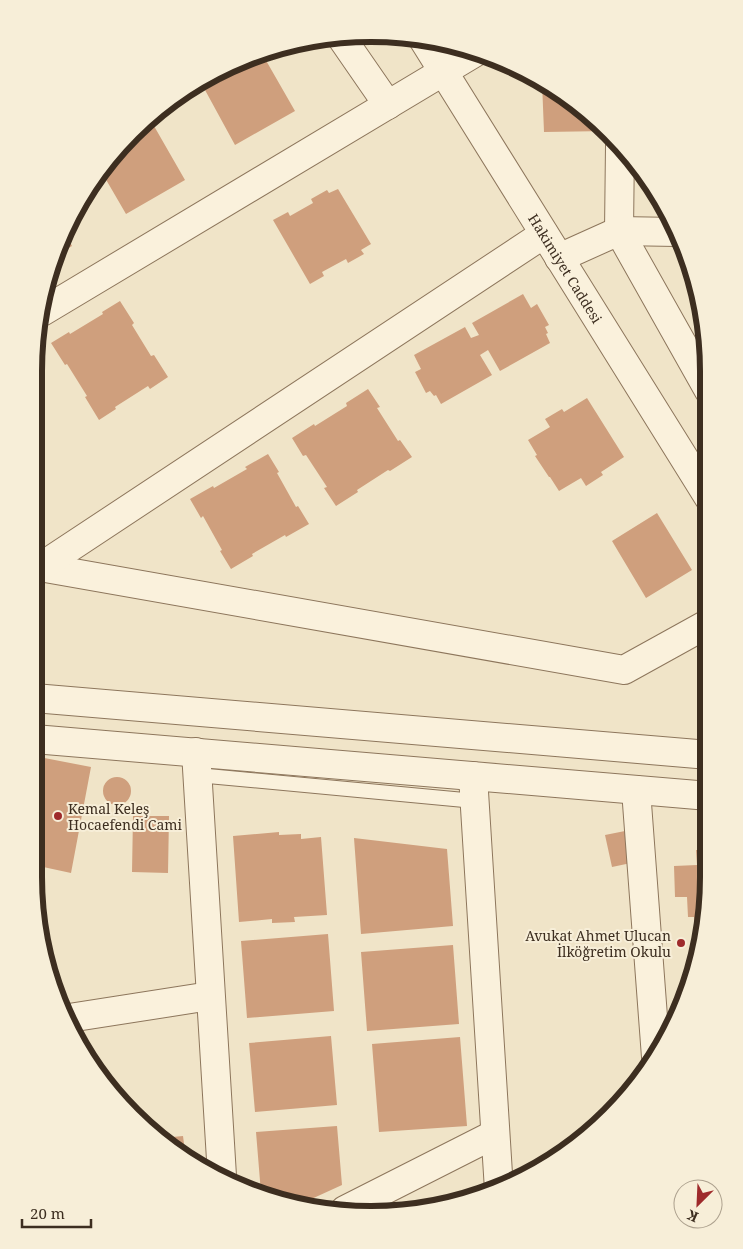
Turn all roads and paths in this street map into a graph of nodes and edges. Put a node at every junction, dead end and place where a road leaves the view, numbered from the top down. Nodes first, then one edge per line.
1 (345, 43) edge
2 (428, 48) edge
3 (468, 57) edge
4 (444, 72) junction
5 (388, 106) junction
6 (620, 156) edge
7 (619, 231) junction
8 (669, 232) edge
9 (544, 234) junction
10 (559, 258) junction
11 (49, 308) edge
12 (700, 377) edge
13 (700, 485) edge
14 (42, 564) edge
15 (42, 568) edge
16 (700, 627) edge
17 (42, 699) edge
18 (42, 740) edge
19 (700, 754) edge
20 (196, 764) junction
21 (474, 789) junction
22 (636, 790) junction
23 (700, 795) edge
24 (210, 996) junction
25 (74, 1017) edge
26 (655, 1044) edge
27 (495, 1134) junction
28 (222, 1170) edge
29 (498, 1180) edge
30 (353, 1206) edge

1 - 5 street
2 - 4 street, Hakimiyet Caddesi
3 - 4 street
4 - 5 street
4 - 9 street, Hakimiyet Caddesi
5 - 11 street
6 - 7 street
7 - 8 street
7 - 10 street
7 - 12 street
9 - 10 street, Hakimiyet Caddesi
9 - 14 street
10 - 13 street, Hakimiyet Caddesi
15 - 16 street
17 - 19 street
18 - 20 street
20 - 21 street
20 - 24 street
21 - 22 street
21 - 27 street
22 - 23 street
22 - 26 street
24 - 25 street
24 - 28 street
27 - 29 street
27 - 30 street

